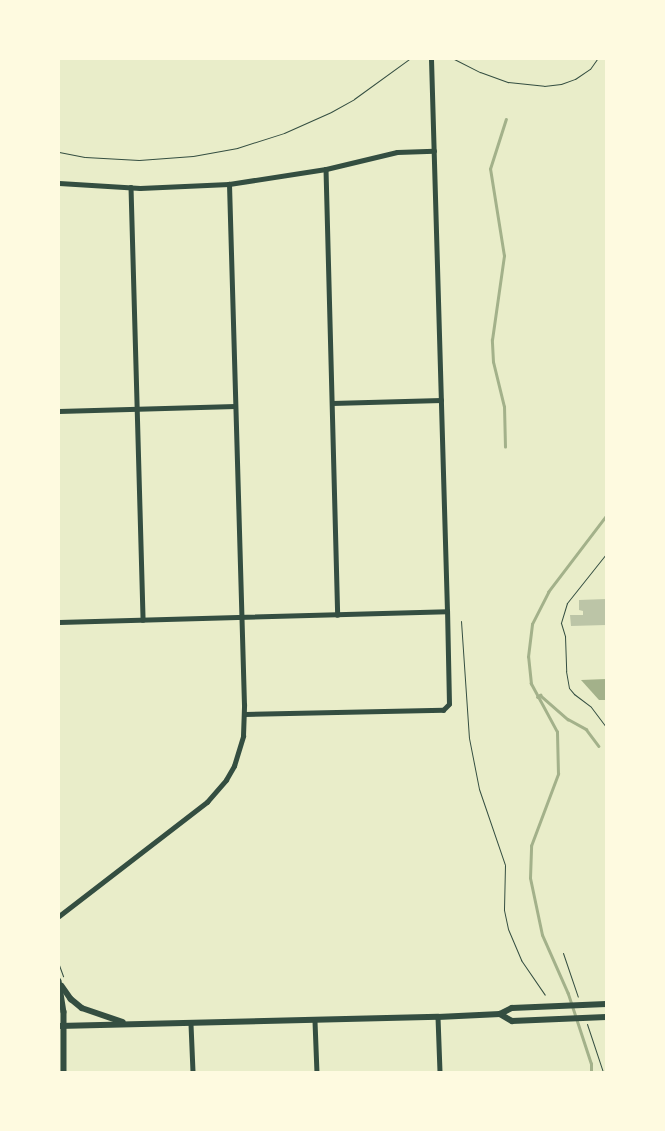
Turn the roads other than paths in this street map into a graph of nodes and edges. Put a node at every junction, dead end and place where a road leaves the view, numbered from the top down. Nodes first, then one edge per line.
1 (431, 59) edge
2 (434, 151) junction
3 (326, 169) junction
4 (59, 183) edge
5 (229, 184) junction
6 (131, 187) junction
7 (441, 400) junction
8 (332, 403) junction
9 (236, 406) junction
10 (138, 409) junction
11 (59, 411) edge
12 (447, 611) junction
13 (338, 614) junction
14 (242, 617) junction
15 (143, 620) junction
16 (59, 622) edge
17 (244, 714) junction
18 (59, 916) edge
19 (59, 980) edge
20 (606, 1004) edge
21 (500, 1014) junction
22 (438, 1017) junction
23 (606, 1017) edge
24 (59, 1020) edge
25 (315, 1021) junction
26 (130, 1024) junction
27 (191, 1024) junction
28 (60, 1026) edge
29 (64, 1072) edge
30 (192, 1072) edge
31 (317, 1072) edge
32 (440, 1072) edge

1 - 2 street
2 - 3 street
2 - 7 street
3 - 5 street
3 - 8 street
4 - 6 street
5 - 6 street
5 - 9 street
6 - 10 street
7 - 8 street
7 - 12 street
8 - 13 street
9 - 10 street
9 - 14 street
10 - 11 street
10 - 15 street
12 - 13 street
12 - 17 street
13 - 14 street
14 - 15 street
14 - 17 street
15 - 16 street
17 - 18 street
19 - 26 main road
19 - 28 main road
20 - 21 main road
21 - 22 main road
21 - 23 main road
22 - 25 main road
22 - 32 street
24 - 28 main road
25 - 27 main road
25 - 31 street
26 - 27 main road
26 - 28 main road
27 - 30 street
28 - 29 main road

